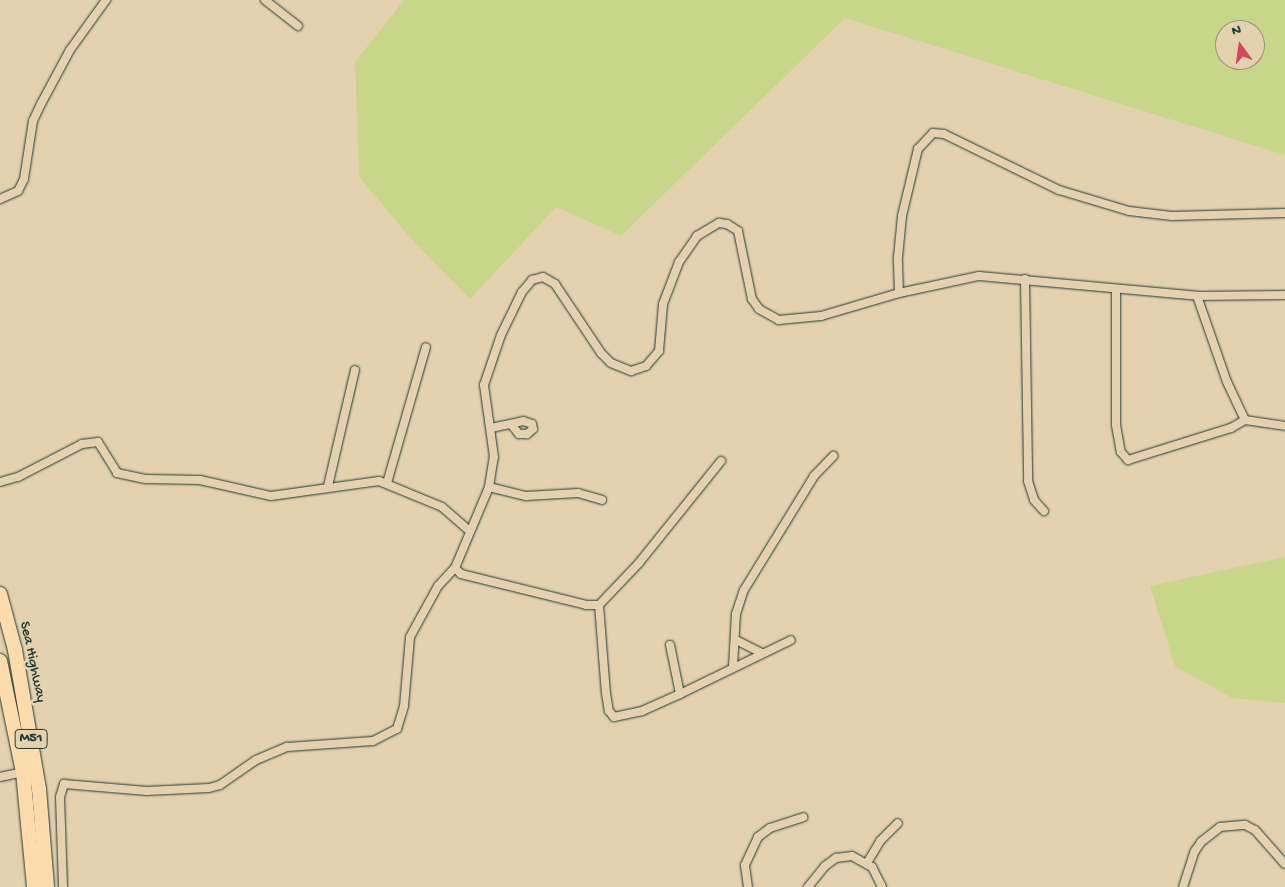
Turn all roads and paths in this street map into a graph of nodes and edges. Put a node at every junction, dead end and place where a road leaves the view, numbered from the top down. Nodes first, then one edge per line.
1 (106, 0) edge
2 (265, 0) edge
3 (298, 26) dead end
4 (0, 199) edge
5 (1285, 213) edge
6 (1025, 279) junction
7 (1116, 288) junction
8 (899, 293) junction
9 (1285, 295) edge
10 (1197, 296) junction
11 (426, 347) dead end
12 (355, 370) dead end
13 (1245, 420) junction
14 (511, 424) dead end
15 (1285, 426) edge
16 (491, 428) junction
17 (833, 456) dead end
18 (721, 461) dead end
19 (0, 482) edge
20 (386, 483) junction
21 (328, 486) junction
22 (489, 487) junction
23 (602, 500) dead end
24 (1044, 511) dead end
25 (470, 531) junction
26 (455, 568) junction
27 (0, 594) edge
28 (599, 604) junction
29 (736, 640) junction
30 (792, 640) dead end
31 (670, 645) dead end
32 (762, 653) junction
33 (0, 661) edge
34 (733, 667) junction
35 (680, 694) junction
36 (23, 772) junction
37 (0, 777) edge
38 (803, 817) dead end
39 (898, 823) dead end
40 (867, 863) junction
41 (1285, 864) edge
42 (49, 884) edge
43 (34, 887) edge
44 (63, 887) edge
45 (748, 887) edge
46 (808, 887) edge
47 (882, 887) edge
48 (1183, 887) edge

1 - 4 street
2 - 3 street
5 - 8 street
6 - 7 street
6 - 8 street
6 - 24 street
7 - 10 street
7 - 13 street
8 - 16 street
9 - 10 street
10 - 13 street
11 - 20 street
12 - 21 street
13 - 15 street
14 - 16 street
16 - 22 street
17 - 29 street
18 - 28 street
19 - 21 street
20 - 21 street
20 - 25 street
22 - 23 street
22 - 25 street
25 - 26 street
26 - 28 street
26 - 44 street
27 - 42 highway, Sea Highway / M51
28 - 35 street
29 - 32 street
29 - 34 street
30 - 32 street
31 - 35 street
32 - 34 street
33 - 36 highway, Sea Highway / M51
34 - 35 street
36 - 37 street
36 - 43 highway, Sea Highway / M51
38 - 45 street
39 - 40 street
40 - 46 street
40 - 47 street
41 - 48 street

